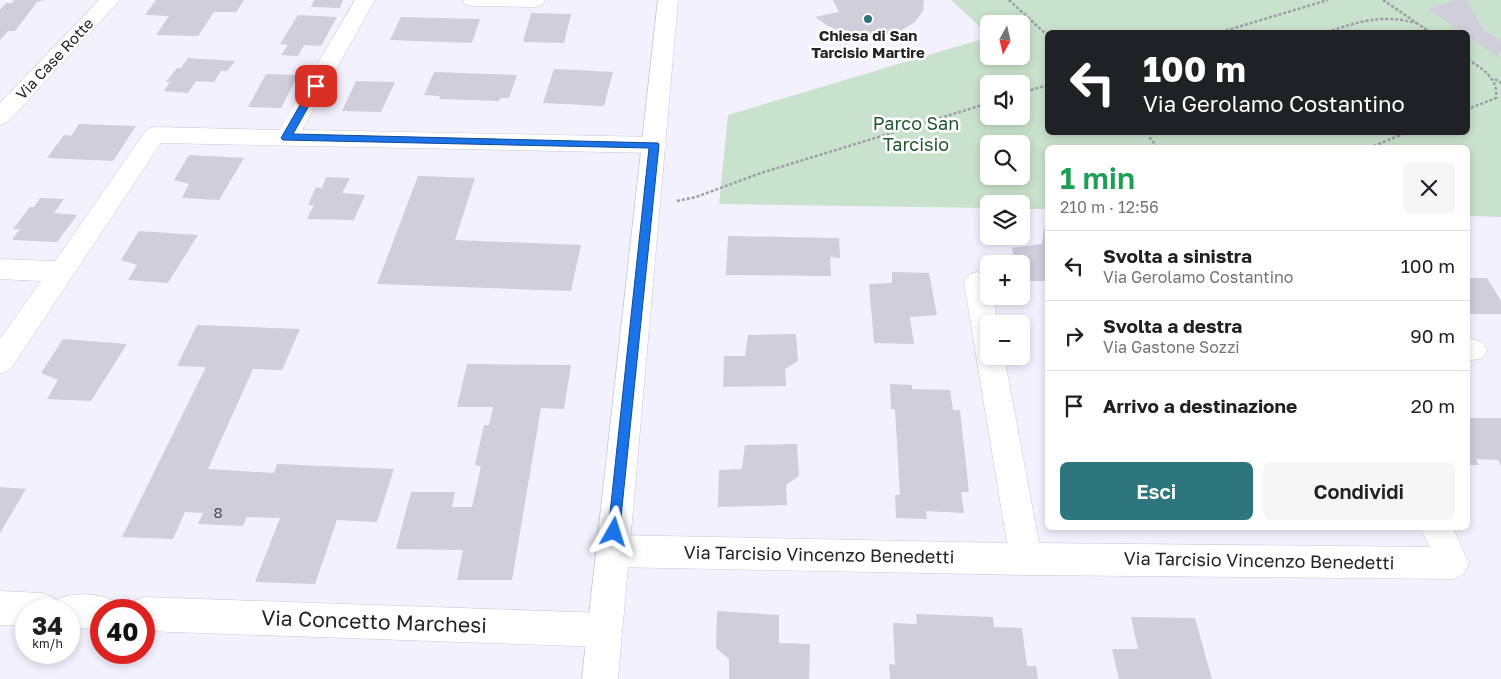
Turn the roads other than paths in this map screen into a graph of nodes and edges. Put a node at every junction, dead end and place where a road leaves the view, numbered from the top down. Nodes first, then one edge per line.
1 (110, 0) edge
2 (365, 0) edge
3 (472, 0) edge
4 (668, 0) edge
5 (534, 1) edge
6 (0, 117) edge
7 (286, 138) junction
8 (655, 145) junction
9 (0, 269) edge
10 (61, 271) junction
11 (977, 282) dead end
12 (983, 315) edge
13 (0, 362) edge
14 (992, 365) edge
15 (1438, 530) edge
16 (613, 551) junction
17 (1026, 559) junction
18 (0, 608) edge
19 (15, 609) edge
20 (155, 614) edge
21 (605, 630) junction
22 (600, 679) edge

1 - 6 street, Via Case Rotte
2 - 7 street
3 - 5 street
4 - 8 street
7 - 8 street
7 - 10 street
8 - 16 street
9 - 10 street
10 - 13 street
11 - 12 street
14 - 17 street
15 - 17 street, Via Tarcisio Vincenzo Benedetti
16 - 17 street, Via Tarcisio Vincenzo Benedetti
16 - 21 street
18 - 19 street
20 - 21 street, Via Concetto Marchesi
21 - 22 street

